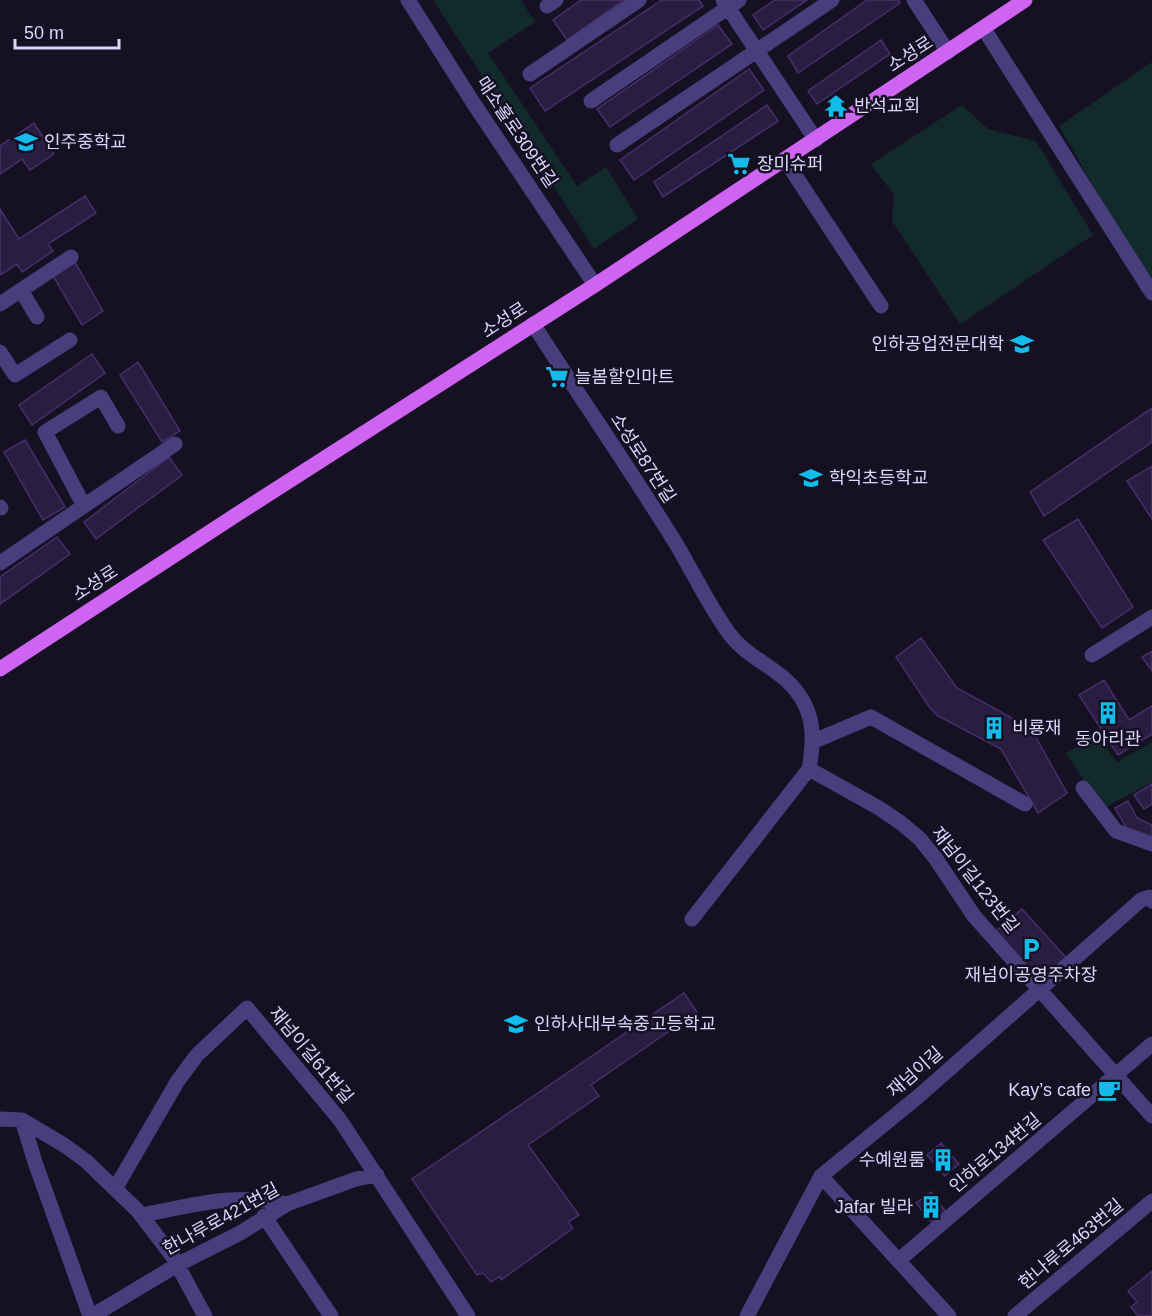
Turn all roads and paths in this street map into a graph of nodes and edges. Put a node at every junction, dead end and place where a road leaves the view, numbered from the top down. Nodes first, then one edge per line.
1 (408, 0) edge
2 (639, 0) edge
3 (832, 0) edge
4 (914, 0) edge
5 (1025, 0) edge
6 (730, 2) edge
7 (984, 28) junction
8 (757, 51) junction
9 (948, 52) junction
10 (530, 74) dead end
11 (591, 101) dead end
12 (816, 140) junction
13 (617, 145) dead end
14 (785, 160) junction
15 (71, 257) dead end
16 (595, 285) junction
17 (21, 290) junction
18 (1152, 293) edge
19 (0, 304) edge
20 (881, 306) dead end
21 (37, 317) dead end
22 (533, 324) junction
23 (70, 340) dead end
24 (0, 352) edge
25 (118, 426) dead end
26 (175, 444) dead end
27 (84, 506) junction
28 (0, 563) edge
29 (1152, 616) edge
30 (1092, 655) dead end
31 (0, 669) edge
32 (871, 717) junction
33 (812, 742) junction
34 (809, 769) junction
35 (1083, 788) dead end
36 (1152, 844) edge
37 (1152, 901) edge
38 (692, 919) dead end
39 (1040, 989) junction
40 (1152, 1044) edge
41 (1116, 1075) junction
42 (1152, 1116) edge
43 (0, 1119) edge
44 (22, 1120) junction
45 (377, 1175) junction
46 (821, 1176) junction
47 (115, 1189) junction
48 (1152, 1201) edge
49 (287, 1204) junction
50 (142, 1215) junction
51 (264, 1216) junction
52 (899, 1260) junction
53 (177, 1265) junction
54 (91, 1316) edge
55 (206, 1316) edge
56 (331, 1316) edge
57 (468, 1316) edge
58 (747, 1316) edge
59 (949, 1316) edge
60 (1015, 1316) edge

1 - 16 street, 매소홀로309번길
2 - 10 street
3 - 8 street
4 - 9 street
5 - 7 main road, 소성로
6 - 8 street
6 - 11 street
7 - 9 main road, 소성로
7 - 18 street
8 - 12 street
8 - 13 street
9 - 12 main road, 소성로
12 - 14 main road, 소성로
14 - 16 main road, 소성로
14 - 20 street
15 - 17 street
16 - 22 main road, 소성로
17 - 19 street
17 - 21 street
22 - 31 main road, 소성로
22 - 33 street, 소성로87번길
23 - 24 street
25 - 27 street
26 - 27 street
27 - 28 street
29 - 30 street
32 - 32 street
32 - 33 street
33 - 34 street
34 - 38 street
34 - 39 street, 재넘이길123번길
35 - 36 street
37 - 39 street, 재넘이길
39 - 41 street, 재넘이길123번길
39 - 46 street, 재넘이길
40 - 41 street, 인하로134번길
41 - 42 street, 재넘이길123번길
41 - 52 street, 인하로134번길
43 - 44 street
44 - 47 street
44 - 54 street, 한나루로421번길
45 - 47 street, 재넘이길61번길
45 - 49 street, 한나루로421번길
45 - 57 street, 재넘이길61번길
46 - 52 street
46 - 58 street, 재넘이길
47 - 50 street
48 - 60 street, 한나루로463번길
49 - 50 street
49 - 51 street, 한나루로421번길
50 - 53 street
51 - 53 street, 한나루로421번길
51 - 56 street
52 - 59 street
53 - 54 street, 한나루로421번길
53 - 55 street

